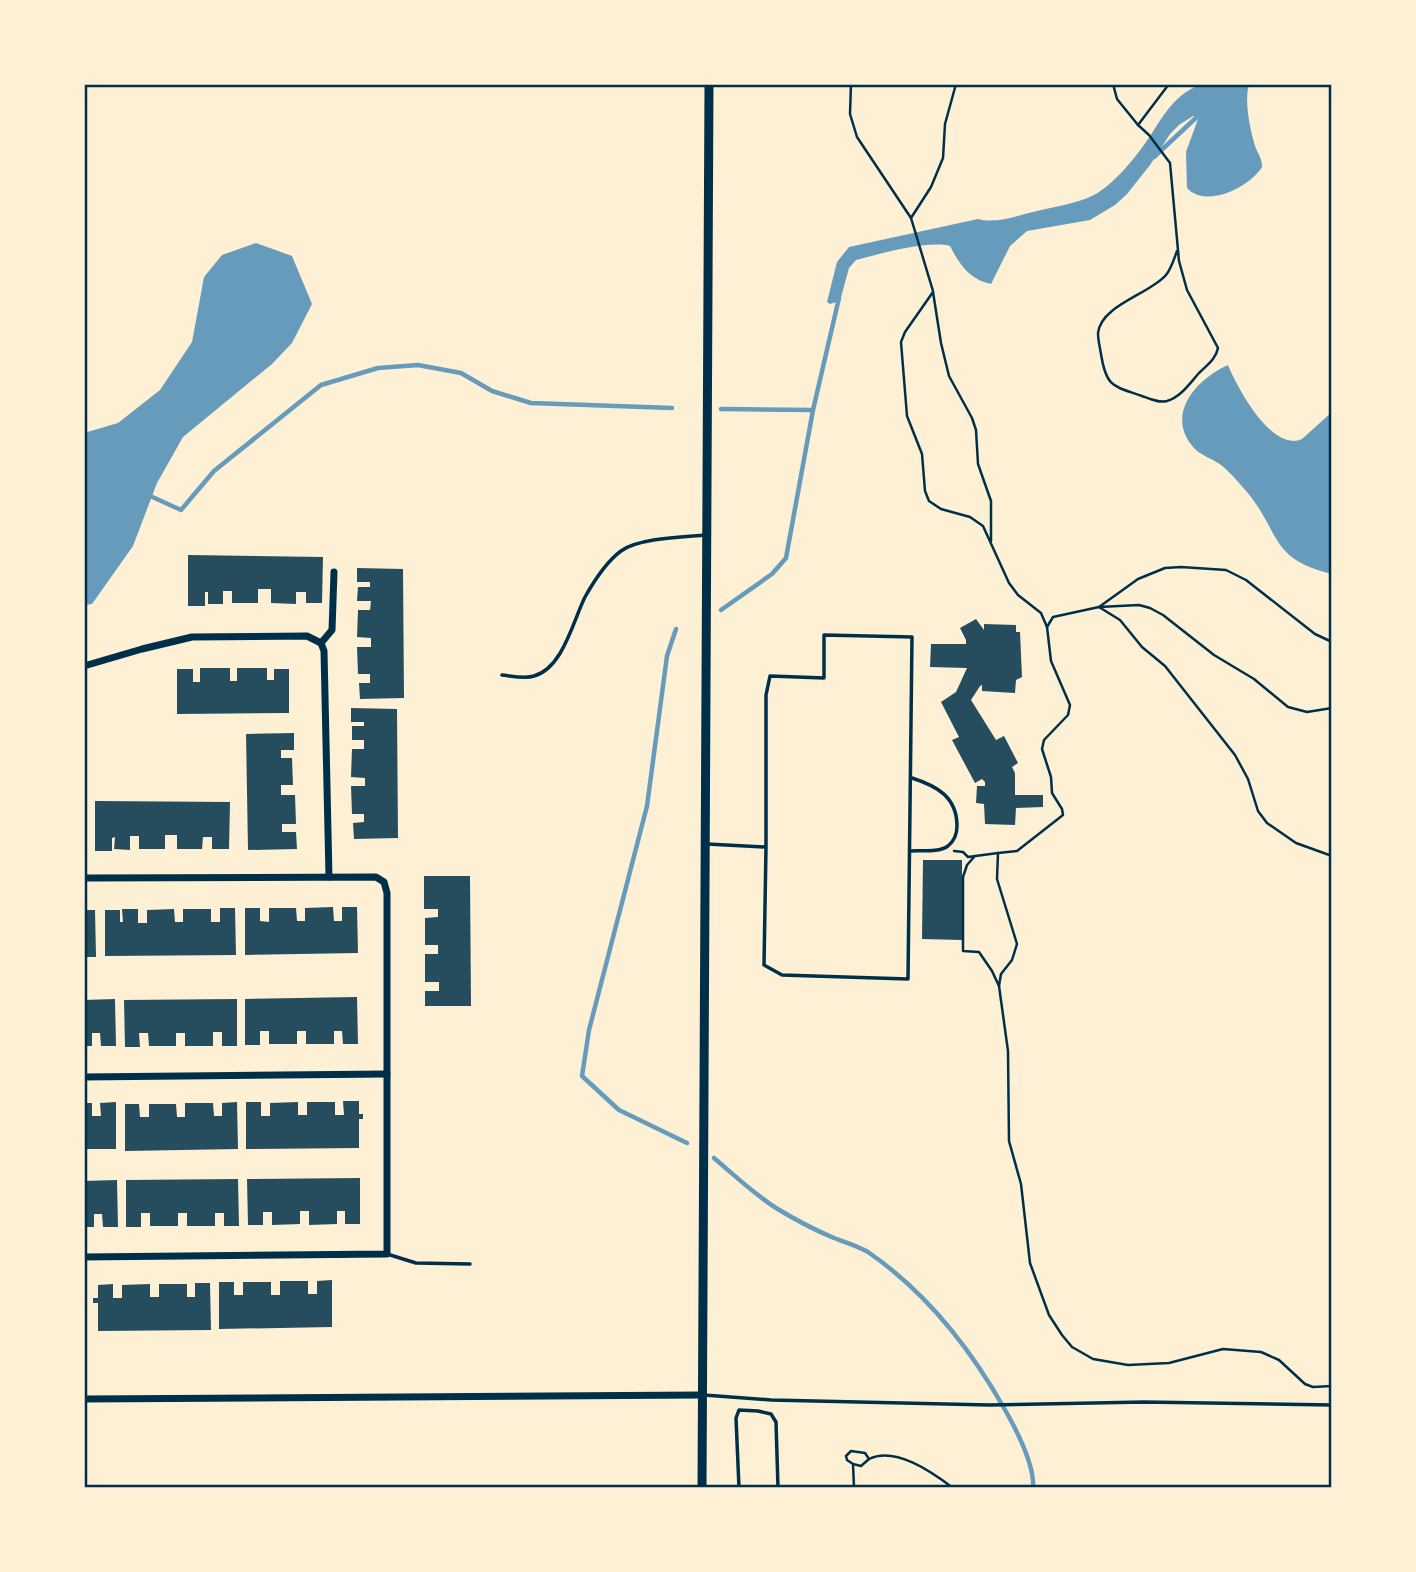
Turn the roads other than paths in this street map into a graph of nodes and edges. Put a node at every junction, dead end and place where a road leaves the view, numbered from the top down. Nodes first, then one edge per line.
1 (709, 84) edge
2 (707, 534) junction
3 (334, 572) dead end
4 (321, 643) junction
5 (84, 666) edge
6 (502, 675) dead end
7 (911, 778) junction
8 (705, 844) junction
9 (766, 847) junction
10 (910, 851) junction
11 (329, 877) junction
12 (84, 878) edge
13 (387, 1074) junction
14 (84, 1077) edge
15 (387, 1254) junction
16 (84, 1257) edge
17 (470, 1264) dead end
18 (702, 1395) junction
19 (84, 1399) edge
20 (1332, 1405) edge
21 (702, 1488) edge
22 (739, 1488) edge
23 (778, 1488) edge

1 - 2 street
2 - 6 lane
2 - 8 street
3 - 4 street
4 - 5 street
4 - 11 street
7 - 9 lane
7 - 10 lane
7 - 10 lane
8 - 9 lane
8 - 18 street
9 - 10 lane
11 - 12 street
11 - 13 street
13 - 14 street
13 - 15 street
15 - 16 street
15 - 17 lane
18 - 19 street
18 - 20 lane
18 - 21 street
22 - 23 lane

